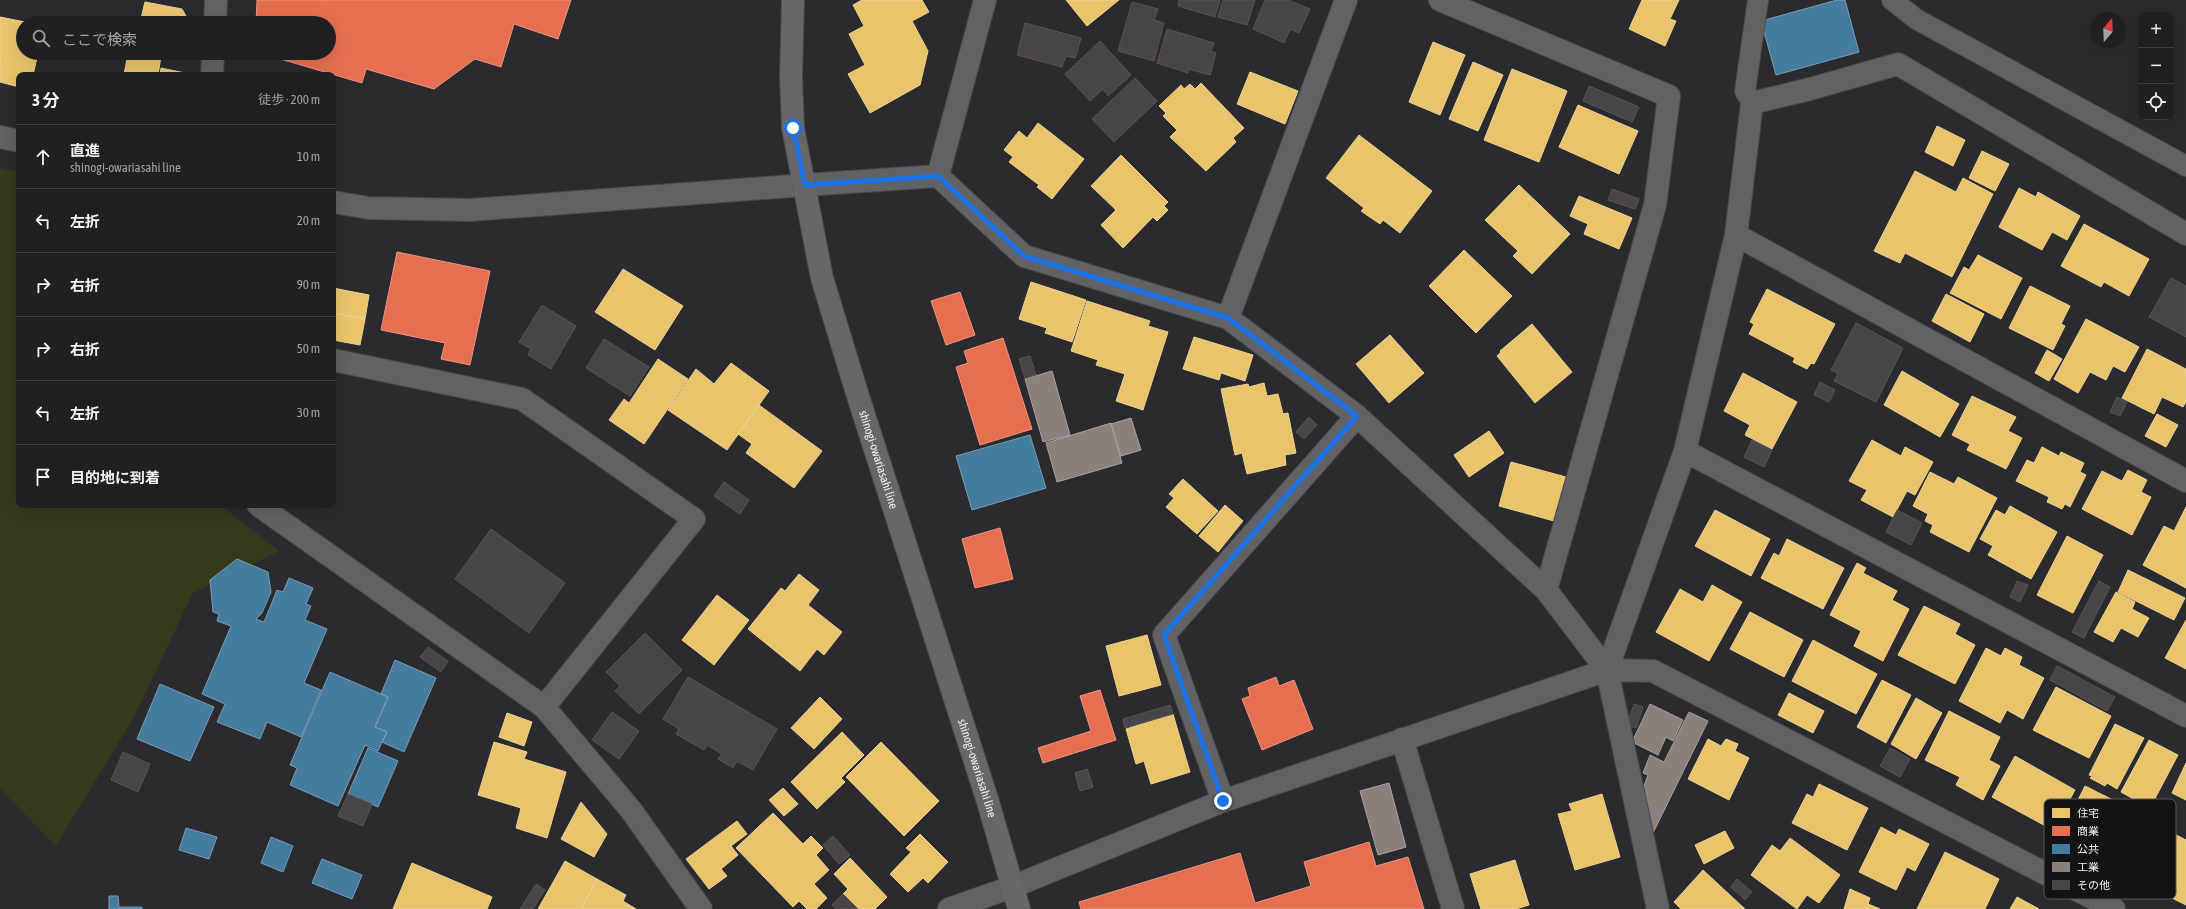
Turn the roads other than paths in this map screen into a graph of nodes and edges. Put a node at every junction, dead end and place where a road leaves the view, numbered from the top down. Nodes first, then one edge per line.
1 (214, 0) edge
2 (793, 0) edge
3 (985, 0) edge
4 (1346, 0) edge
5 (1440, 0) edge
6 (1758, 0) edge
7 (1892, 0) edge
8 (215, 16) edge
9 (213, 60) edge
10 (212, 72) edge
11 (1752, 103) junction
12 (0, 137) edge
13 (16, 140) edge
14 (2186, 166) edge
15 (938, 176) junction
16 (805, 185) junction
17 (336, 202) edge
18 (2186, 234) edge
19 (1736, 235) junction
20 (1228, 318) junction
21 (336, 361) edge
22 (1357, 416) junction
23 (1685, 451) junction
24 (2186, 481) edge
25 (262, 508) edge
26 (1546, 590) junction
27 (1608, 670) junction
28 (544, 707) junction
29 (2186, 716) edge
30 (1402, 739) junction
31 (1223, 801) junction
32 (2044, 873) edge
33 (1012, 887) junction
34 (2095, 899) edge
35 (701, 909) edge
36 (948, 909) edge
37 (1019, 909) edge
38 (1453, 909) edge
39 (1658, 909) edge
40 (2114, 909) edge

1 - 8 street
2 - 16 main road, shinogi-owariasahi line
3 - 15 street
4 - 20 street
5 - 26 street
6 - 11 lane
7 - 14 lane
9 - 10 street
11 - 18 street
11 - 19 street
12 - 13 street
15 - 16 street
15 - 20 street
16 - 17 street
16 - 33 main road, shinogi-owariasahi line
19 - 23 street
19 - 24 street
20 - 22 street
21 - 28 street
22 - 26 street
22 - 31 street
23 - 27 street
23 - 29 street
25 - 28 street
26 - 27 street
27 - 30 street
27 - 32 street
27 - 39 street
28 - 35 street
30 - 31 street
30 - 38 street
31 - 33 street
33 - 36 street
33 - 37 main road, shinogi-owariasahi line
34 - 40 street

